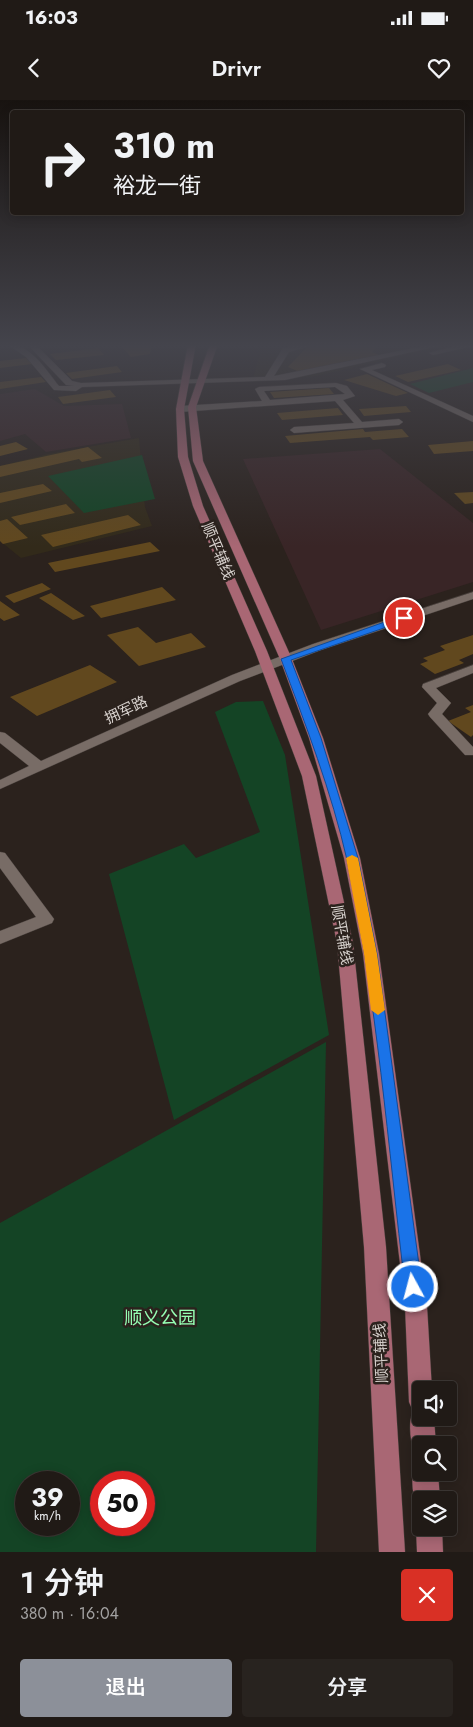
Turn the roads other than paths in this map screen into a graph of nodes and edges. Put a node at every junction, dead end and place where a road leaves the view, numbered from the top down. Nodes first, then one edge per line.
1 (180, 412) edge
2 (192, 412) edge
3 (349, 412) edge
4 (457, 412) edge
5 (473, 419) edge
6 (398, 422) dead end
7 (360, 425) junction
8 (294, 430) dead end
9 (473, 595) edge
10 (286, 659) junction
11 (266, 666) junction
12 (473, 669) edge
13 (0, 736) edge
14 (472, 755) edge
15 (39, 767) junction
16 (0, 785) edge
17 (0, 857) edge
18 (0, 938) edge
19 (420, 1381) edge
20 (429, 1536) edge
21 (392, 1552) edge
22 (430, 1552) edge

1 - 11 main road, 顺平辅线
2 - 10 main road, 顺平辅线
3 - 7 street
4 - 5 street
6 - 7 street
7 - 8 street
9 - 10 street, 拥军路
10 - 11 street, 拥军路
10 - 19 main road, 顺平辅线
11 - 15 street, 拥军路
11 - 21 main road, 顺平辅线
12 - 14 street
13 - 15 street
15 - 16 street, 拥军路
17 - 18 street
20 - 22 main road

